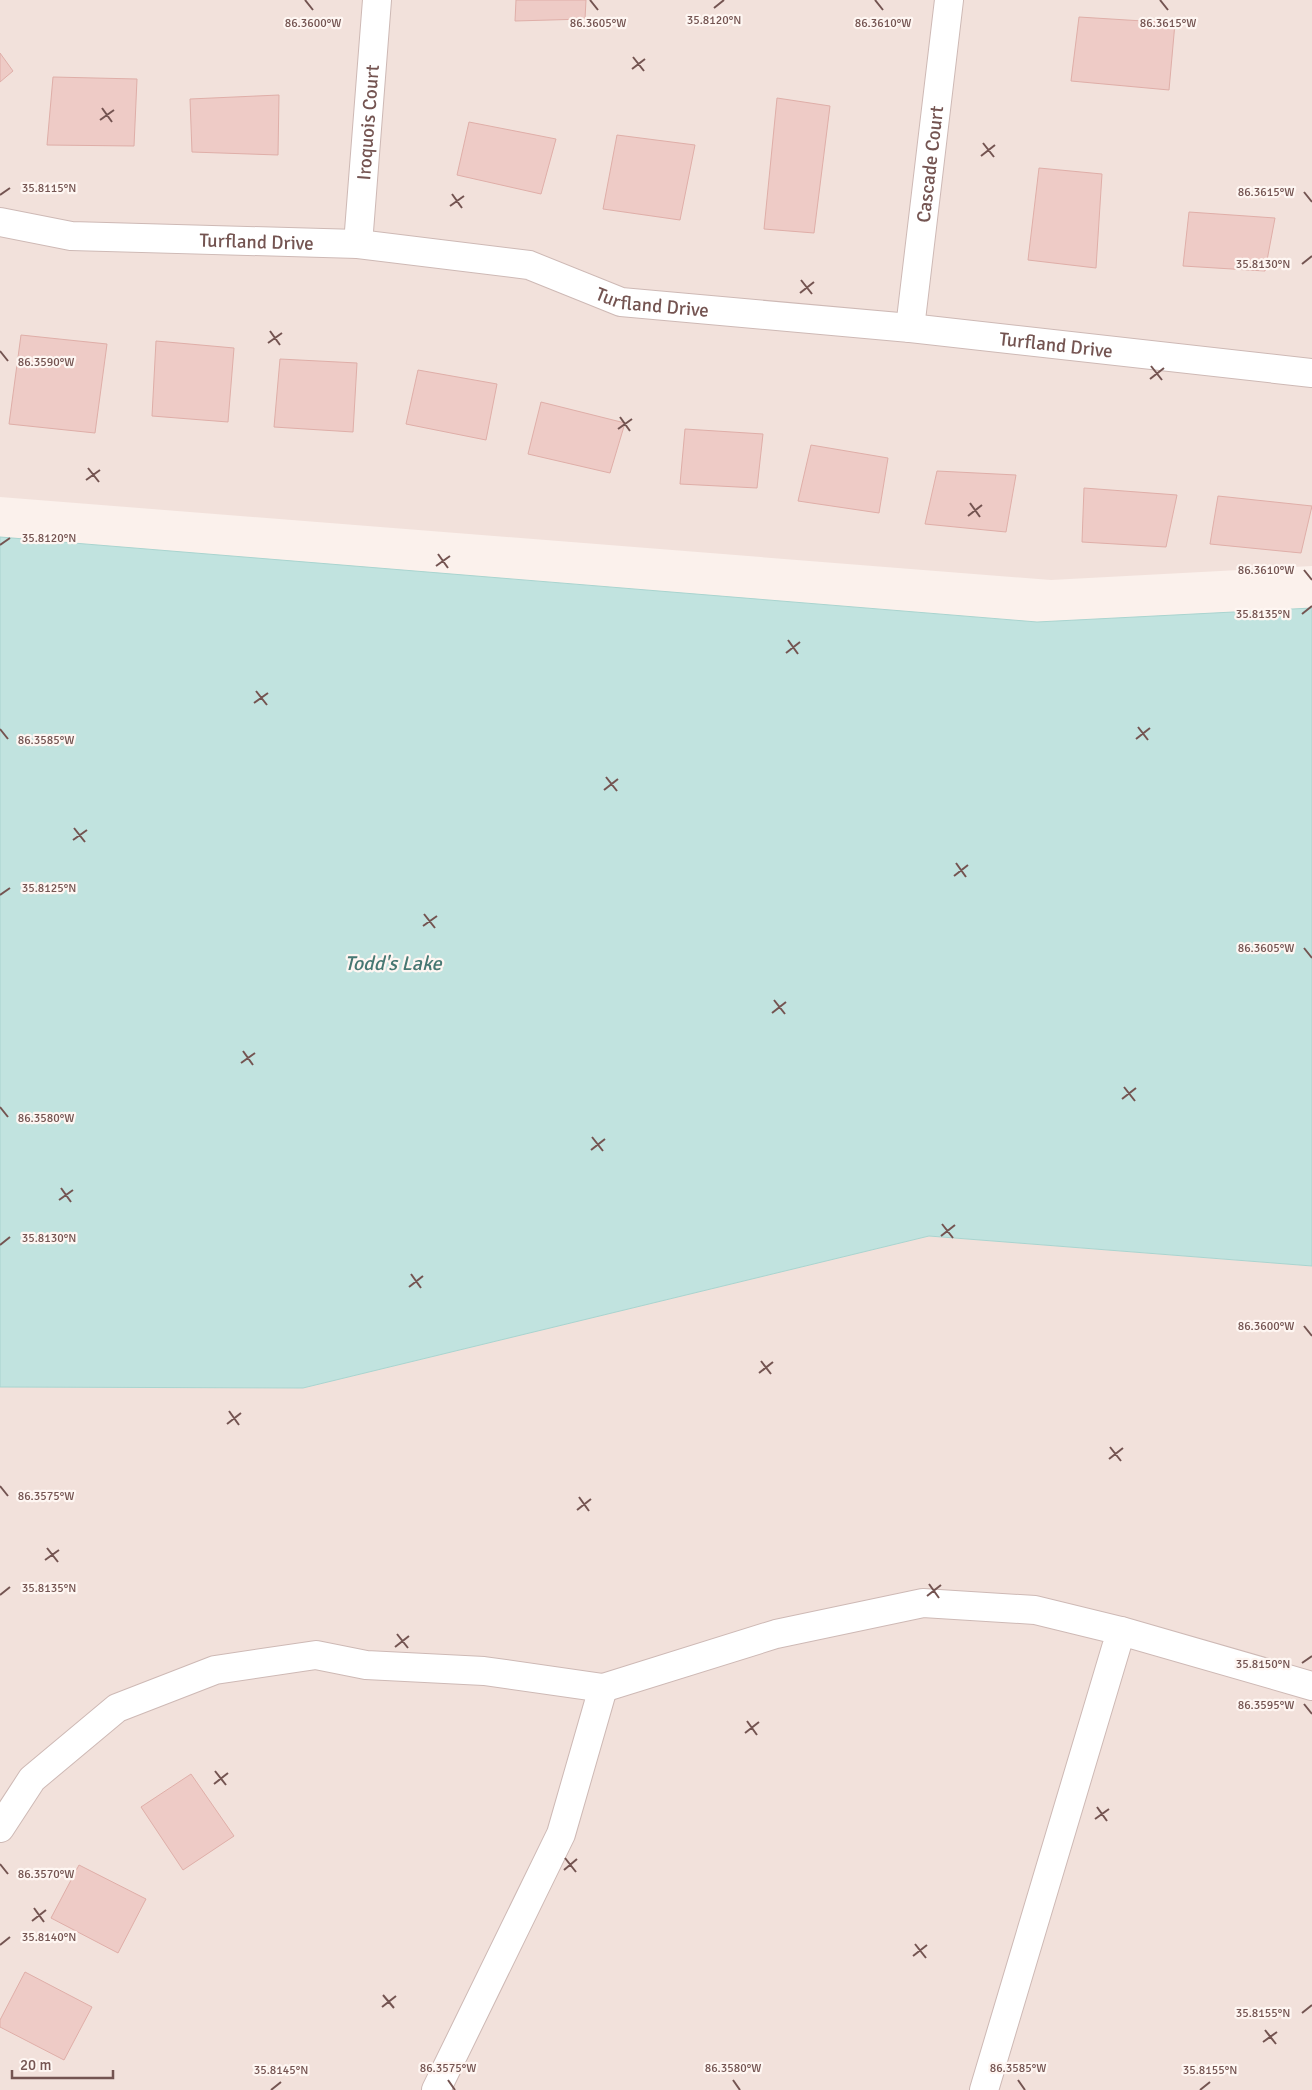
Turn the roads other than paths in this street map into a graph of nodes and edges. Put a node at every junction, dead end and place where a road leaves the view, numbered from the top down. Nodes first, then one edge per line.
1 (377, 0) edge
2 (949, 0) edge
3 (0, 222) edge
4 (358, 244) junction
5 (910, 328) junction
6 (1312, 373) edge
7 (1121, 1631) junction
8 (1312, 1686) edge
9 (603, 1688) junction
10 (0, 1828) edge
11 (436, 2090) edge
12 (984, 2090) edge

1 - 4 street, Iroquois Court
2 - 5 street, Cascade Court
3 - 4 street, Turfland Drive
4 - 5 street, Turfland Drive
5 - 6 street, Turfland Drive
7 - 8 street
7 - 9 street
7 - 12 street
9 - 10 street
9 - 11 street

